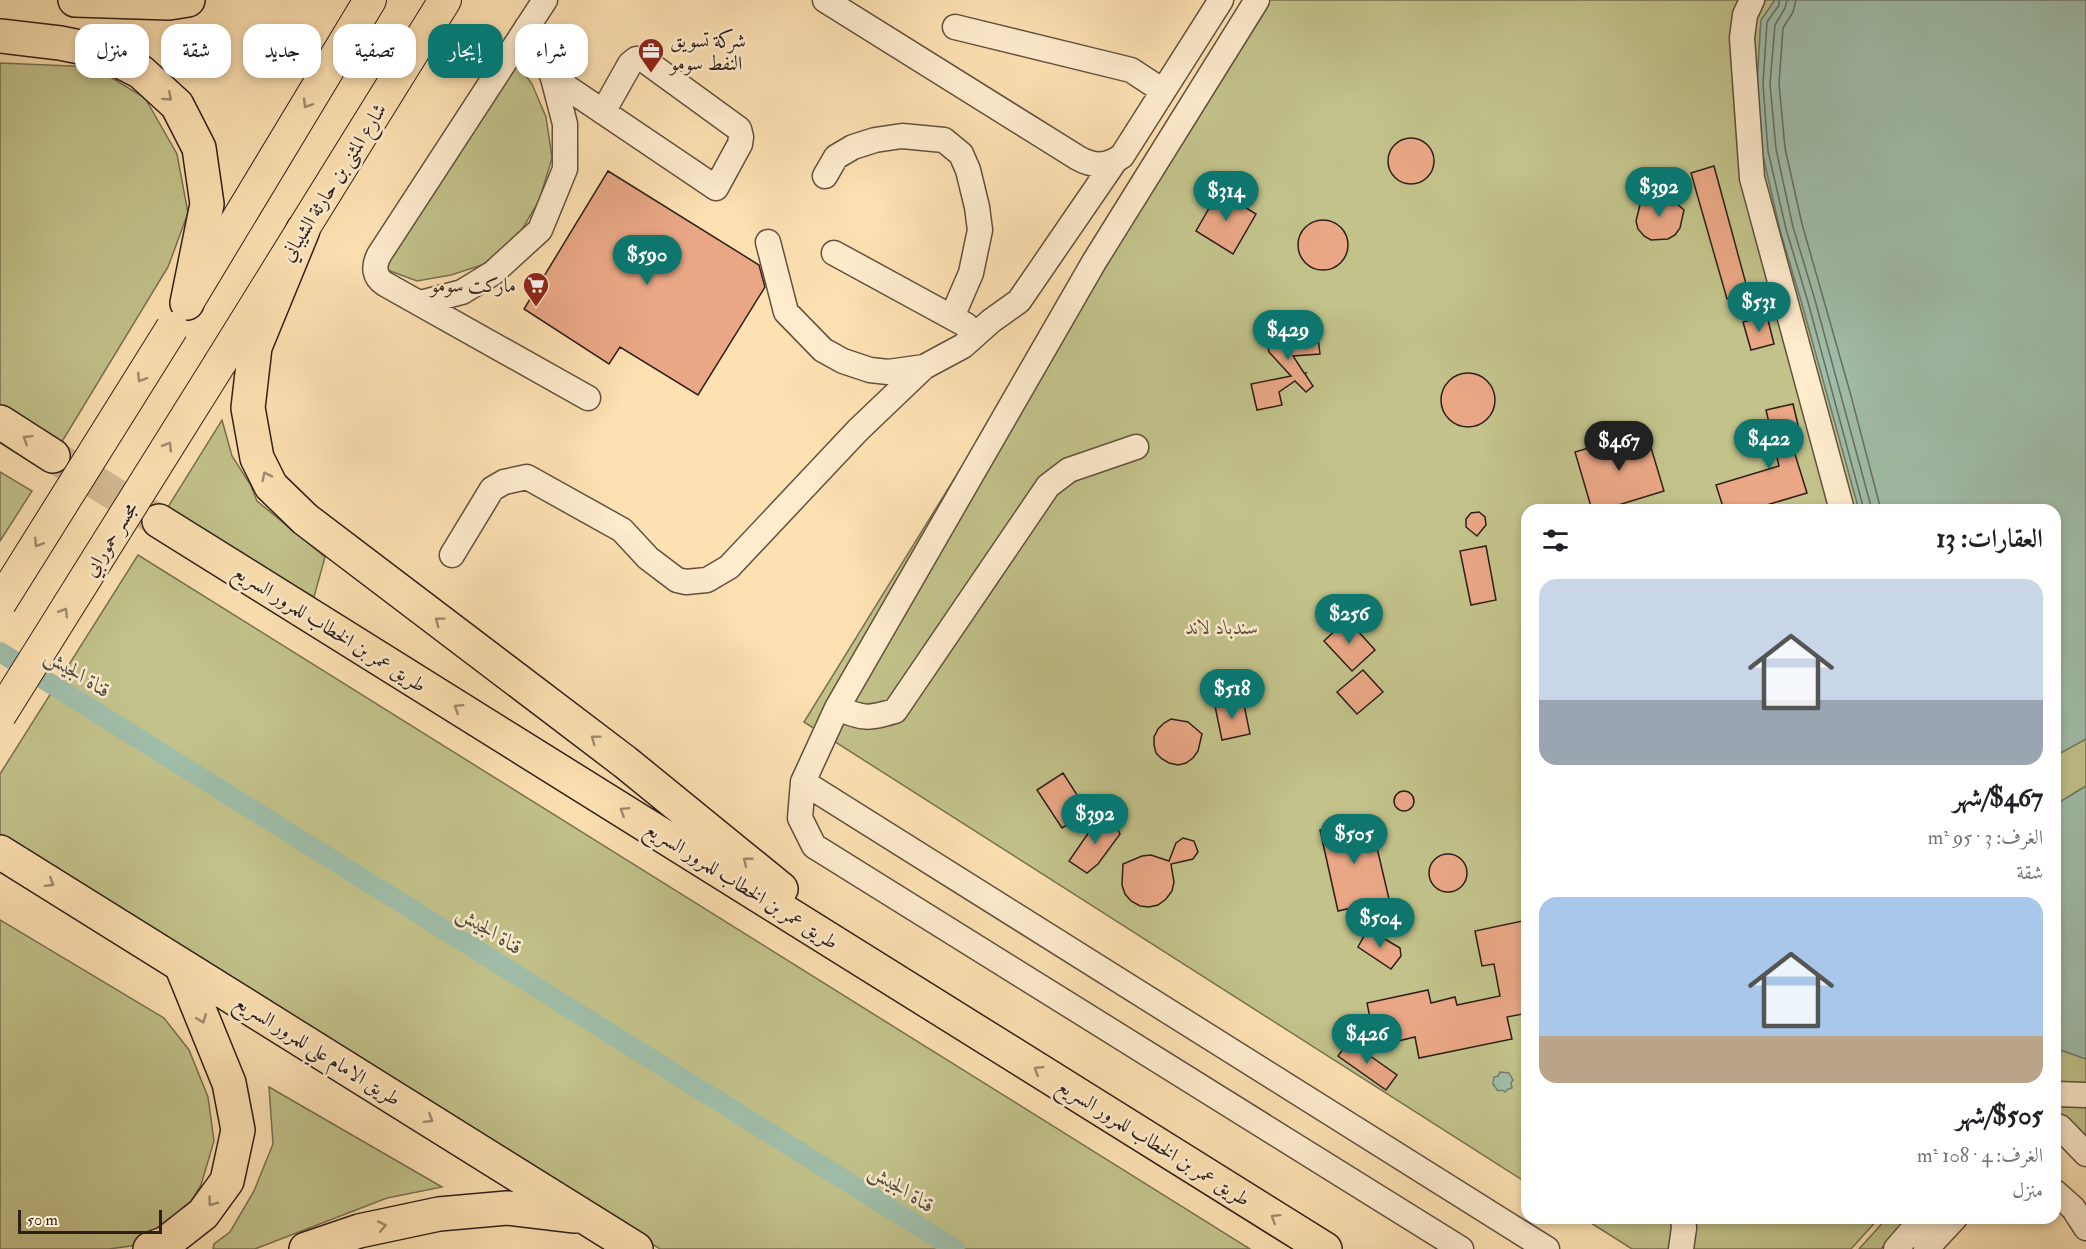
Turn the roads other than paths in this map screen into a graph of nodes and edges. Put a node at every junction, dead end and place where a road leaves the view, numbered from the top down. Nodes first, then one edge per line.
1 (75, 0) edge
2 (188, 0) edge
3 (370, 0) edge
4 (445, 0) edge
5 (545, 0) edge
6 (825, 0) edge
7 (1221, 0) edge
8 (1257, 0) edge
9 (1752, 0) edge
10 (530, 24) edge
11 (955, 27) dead end
12 (0, 36) edge
13 (515, 47) edge
14 (553, 78) joint
15 (1164, 91) junction
16 (603, 112) junction
17 (1115, 161) junction
18 (825, 176) dead end
19 (303, 230) junction
20 (768, 242) dead end
21 (834, 253) dead end
22 (420, 303) junction
23 (180, 316) junction
24 (952, 317) junction
25 (979, 332) junction
26 (220, 363) joint
27 (924, 367) junction
28 (588, 398) dead end
29 (0, 422) edge
30 (1136, 447) dead end
31 (53, 456) tunnel mouth
32 (1840, 504) edge
33 (159, 521) tunnel mouth
34 (452, 555) dead end
35 (0, 603) edge
36 (837, 708) junction
37 (0, 715) edge
38 (803, 782) junction
39 (0, 852) edge
40 (181, 965) junction
41 (890, 978) junction
42 (2061, 1094) edge
43 (2086, 1095) edge
44 (2061, 1127) edge
45 (2086, 1154) edge
46 (2061, 1197) edge
47 (584, 1217) junction
48 (1684, 1224) edge
49 (1918, 1224) edge
50 (1949, 1224) edge
51 (2086, 1228) edge
52 (150, 1249) edge
53 (306, 1249) edge
54 (636, 1249) edge
55 (1325, 1249) edge
56 (1461, 1249) edge
57 (1547, 1249) edge
58 (1681, 1249) edge
59 (1896, 1249) edge
60 (1926, 1249) edge

1 - 2 highway
3 -> 23 main road
4 - 19 main road, شارع المثنى بن حارثة الشيباني
5 - 10 street
6 - 17 street
7 - 15 street
8 - 36 street
9 - 32 street
11 - 15 street
12 -> 23 highway
13 - 22 street
14 - 16 street
14 - 22 street
15 - 17 street
16 - 16 street
17 - 25 street
18 - 24 street
19 - 26 main road, شارع المثنى بن حارثة الشيباني
41 -> 19 highway
20 - 27 street
21 - 24 street
22 - 28 street
23 -> 35 main road, bridge
24 - 25 street
25 - 27 street
37 -> 26 main road, مجسر حمورابي, bridge
27 - 34 street
31 -> 29 highway
30 - 36 street
41 -> 33 highway, طريق عمر بن الخطاب للمرور السريع
36 - 38 street
38 - 56 street
38 - 57 street
39 -> 40 highway, طريق الامام علي للمرور السريع
40 -> 47 highway, طريق الامام علي للمرور السريع
40 -> 52 highway
55 -> 41 highway, طريق عمر بن الخطاب للمرور السريع
42 - 43 street
44 - 45 street
46 - 51 street
53 -> 47 highway
47 - 54 highway, طريق الامام علي للمرور السريع
48 - 58 street
49 - 59 street
50 - 60 street

